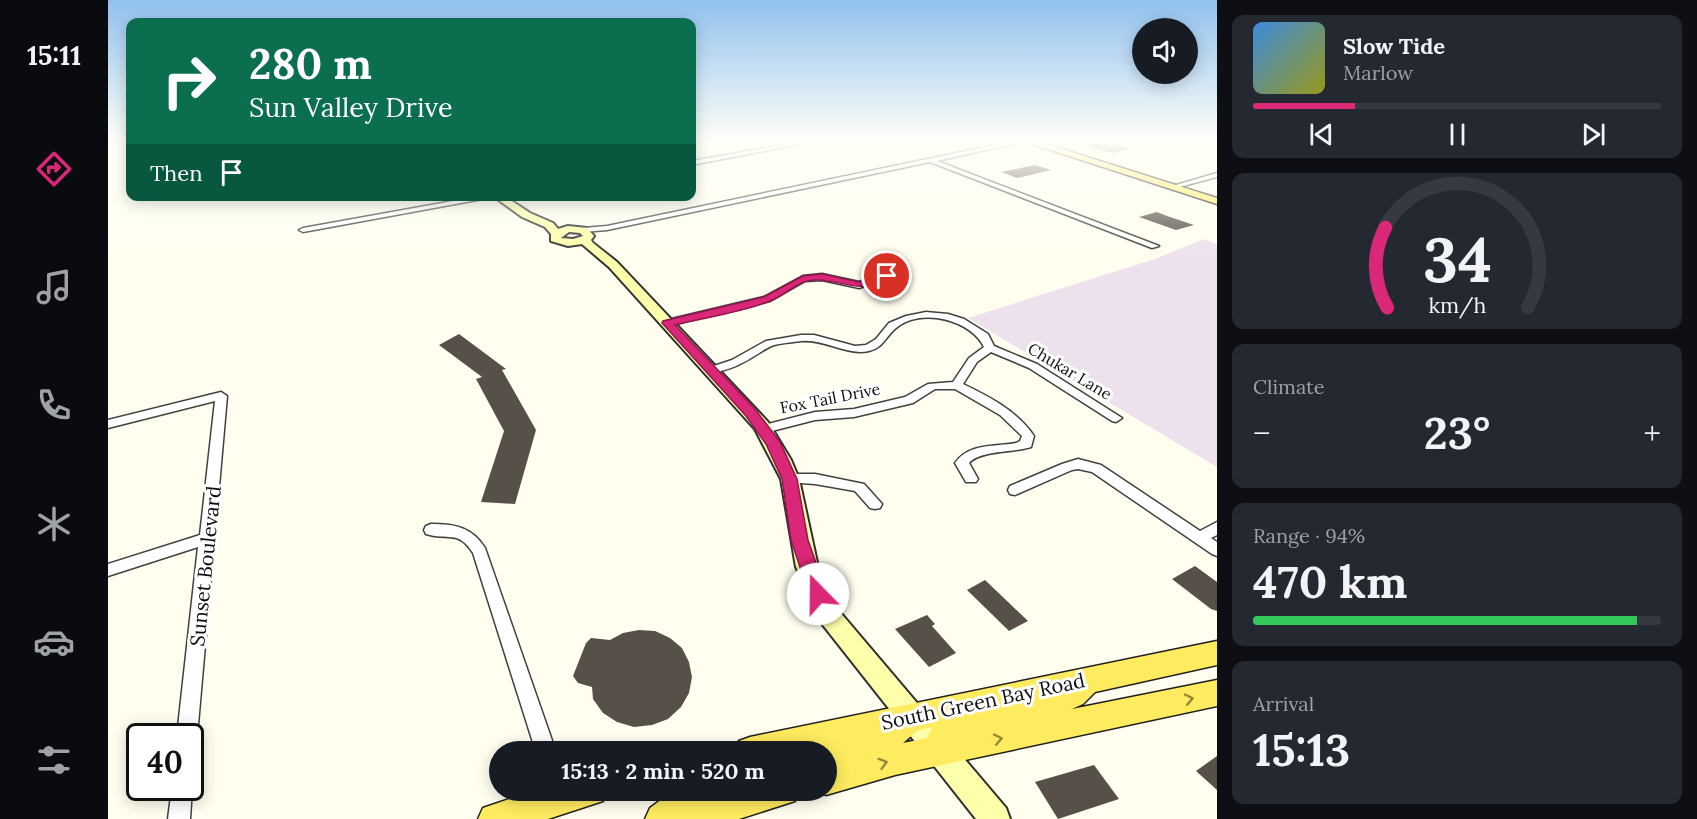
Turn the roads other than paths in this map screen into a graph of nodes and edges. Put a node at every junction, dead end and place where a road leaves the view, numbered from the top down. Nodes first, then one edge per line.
1 (829, 181) edge
2 (986, 181) edge
3 (1161, 181) edge
4 (1163, 181) edge
5 (1194, 181) edge
6 (1177, 186) junction
7 (1217, 195) edge
8 (468, 201) edge
9 (504, 201) edge
10 (1217, 201) edge
11 (513, 206) junction
12 (303, 230) dead end
13 (583, 234) junction
14 (560, 238) junction
15 (1155, 246) dead end
16 (621, 274) junction
17 (893, 274) dead end
18 (667, 323) junction
19 (990, 348) junction
20 (712, 370) junction
21 (957, 385) junction
22 (1116, 418) dead end
23 (108, 424) edge
24 (764, 429) junction
25 (789, 479) junction
26 (971, 479) dead end
27 (1015, 490) dead end
28 (875, 504) dead end
29 (1217, 528) edge
30 (431, 530) dead end
31 (208, 538) junction
32 (1199, 538) junction
33 (1217, 550) edge
34 (108, 570) edge
35 (1217, 653) edge
36 (1092, 678) junction
37 (1217, 693) edge
38 (912, 716) junction
39 (189, 723) edge
40 (542, 741) edge
41 (800, 741) edge
42 (940, 750) junction
43 (837, 751) edge
44 (837, 776) edge
45 (181, 801) edge
46 (686, 801) edge
47 (746, 801) edge
48 (562, 803) edge
49 (179, 819) edge
50 (494, 819) edge
51 (661, 819) edge
52 (683, 819) edge
53 (995, 819) edge

1 - 13 street
2 - 15 street
3 - 6 main road
4 - 6 main road
5 - 6 street
6 - 7 main road
6 - 10 main road
8 - 12 street
9 - 11 street
11 - 13 street
11 - 14 street
13 - 14 street
13 - 16 street
14 - 16 street
16 - 18 street
17 - 18 street
18 - 20 street
19 - 20 street, Chukar Lane
19 - 21 street
19 - 22 street, Chukar Lane
20 - 24 street
21 - 24 street, Fox Tail Drive
21 - 26 street
23 - 31 street, Sunset Boulevard
24 - 25 street
25 - 28 street
25 - 38 street
27 - 32 street
29 - 32 street
30 - 40 street
31 - 34 street
31 - 39 street, Sunset Boulevard
32 - 33 street
35 - 36 main road, South Green Bay Road
36 - 38 main road, South Green Bay Road
36 - 42 main road
42 -> 37 main road
38 - 41 main road, South Green Bay Road
38 - 42 street
38 - 43 main road
44 -> 42 main road
42 - 53 street
45 - 49 street
46 - 51 main road
47 - 52 main road
48 - 50 main road

